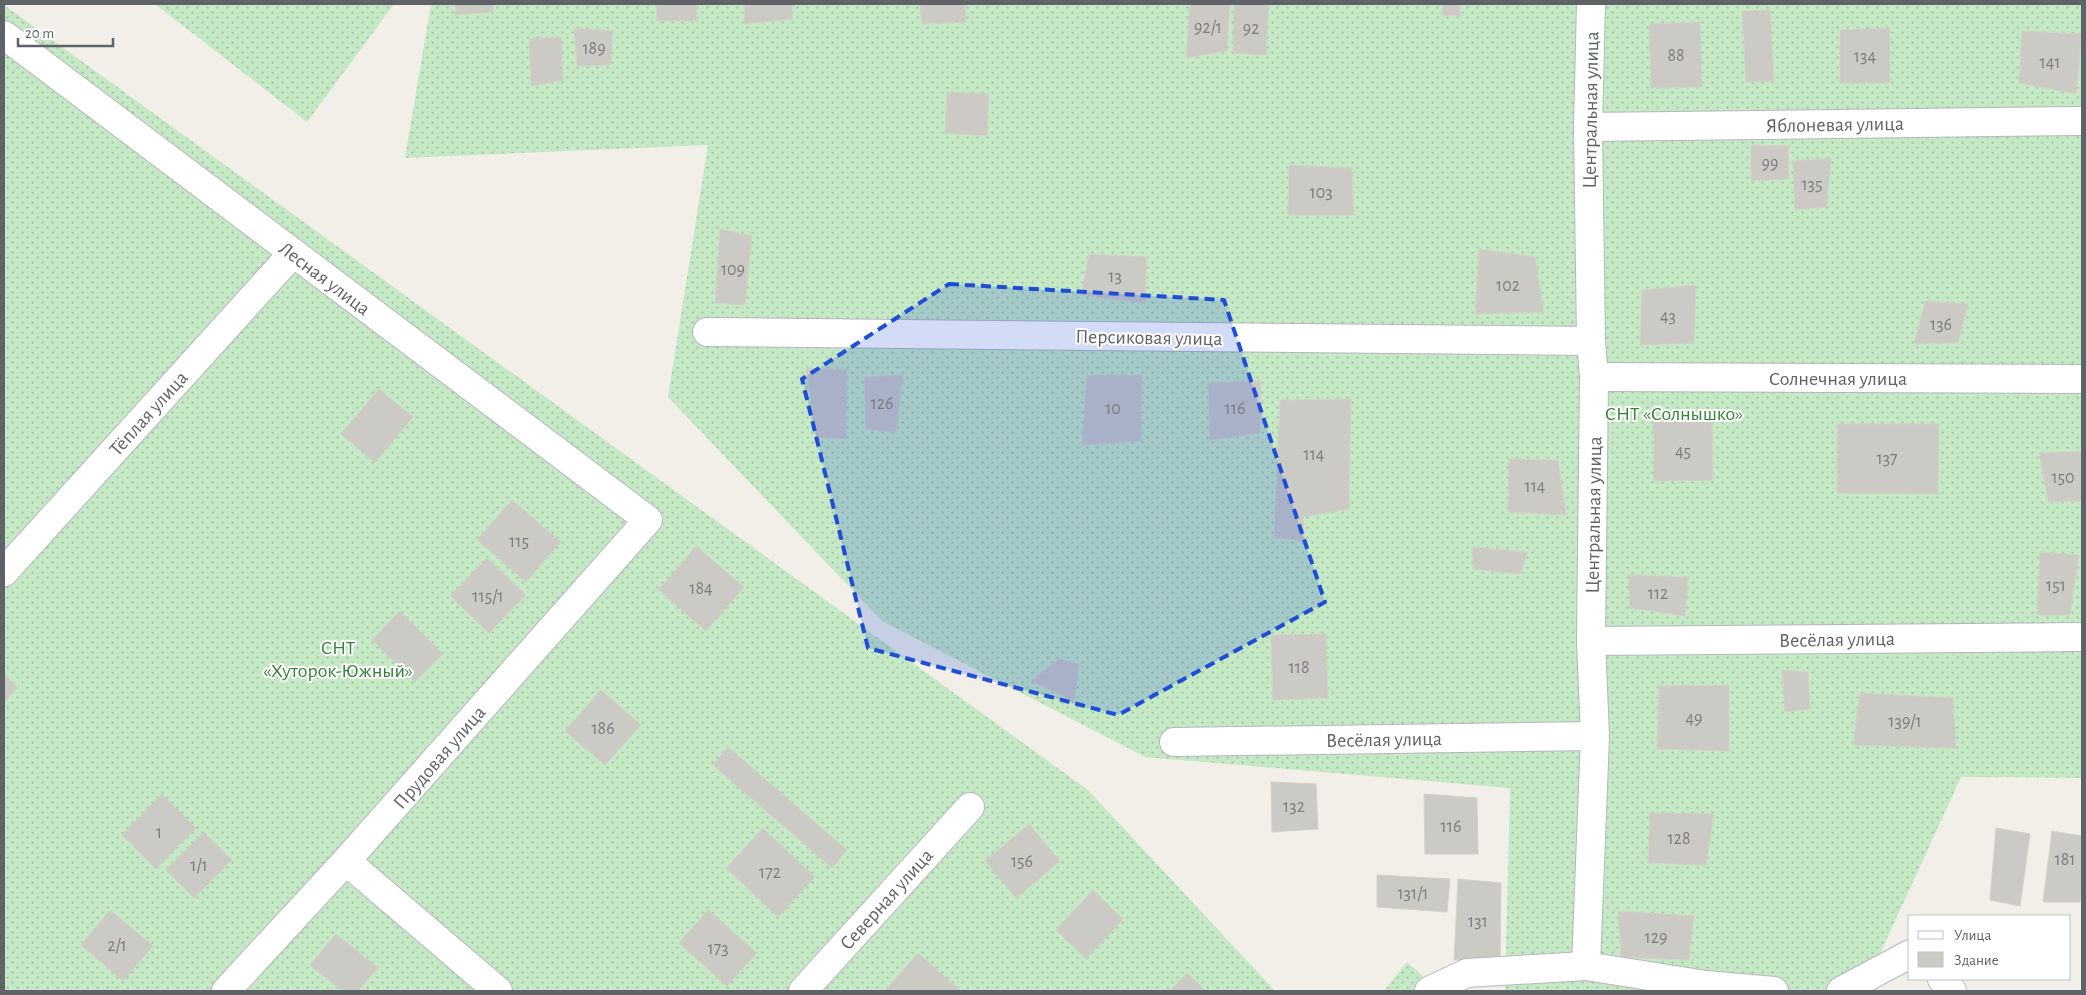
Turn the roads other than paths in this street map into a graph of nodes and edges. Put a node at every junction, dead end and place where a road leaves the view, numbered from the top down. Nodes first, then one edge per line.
1 (1591, 4) edge
2 (4, 35) edge
3 (2082, 121) edge
4 (1588, 127) junction
5 (293, 254) junction
6 (708, 332) dead end
7 (1590, 341) junction
8 (1594, 377) junction
9 (2082, 378) edge
10 (648, 520) joint
11 (4, 572) edge
12 (2082, 637) edge
13 (1591, 641) junction
14 (1595, 736) junction
15 (1174, 742) dead end
16 (970, 807) dead end
17 (346, 861) junction
18 (1908, 955) edge
19 (1586, 966) junction
20 (1943, 980) edge
21 (226, 991) edge
22 (498, 991) edge
23 (803, 991) edge
24 (1429, 991) edge
25 (1774, 991) edge
26 (1841, 991) edge
27 (1952, 991) edge

1 - 4 street, Центральная улица
2 - 5 street, Лесная улица
3 - 4 street, Яблоневая улица
4 - 7 street, Центральная улица
5 - 10 street, Лесная улица
5 - 11 street, Тёплая улица
6 - 7 street, Персиковая улица
7 - 8 street, Центральная улица
8 - 9 street, Солнечная улица
8 - 13 street, Центральная улица
10 - 17 street, Прудовая улица
12 - 13 street, Весёлая улица
13 - 14 street, Центральная улица
14 - 15 street, Весёлая улица
14 - 19 street, Центральная улица
16 - 23 street, Северная улица
17 - 21 street, Прудовая улица
17 - 22 street
18 - 26 street
19 - 24 street
19 - 25 street
20 - 27 street

